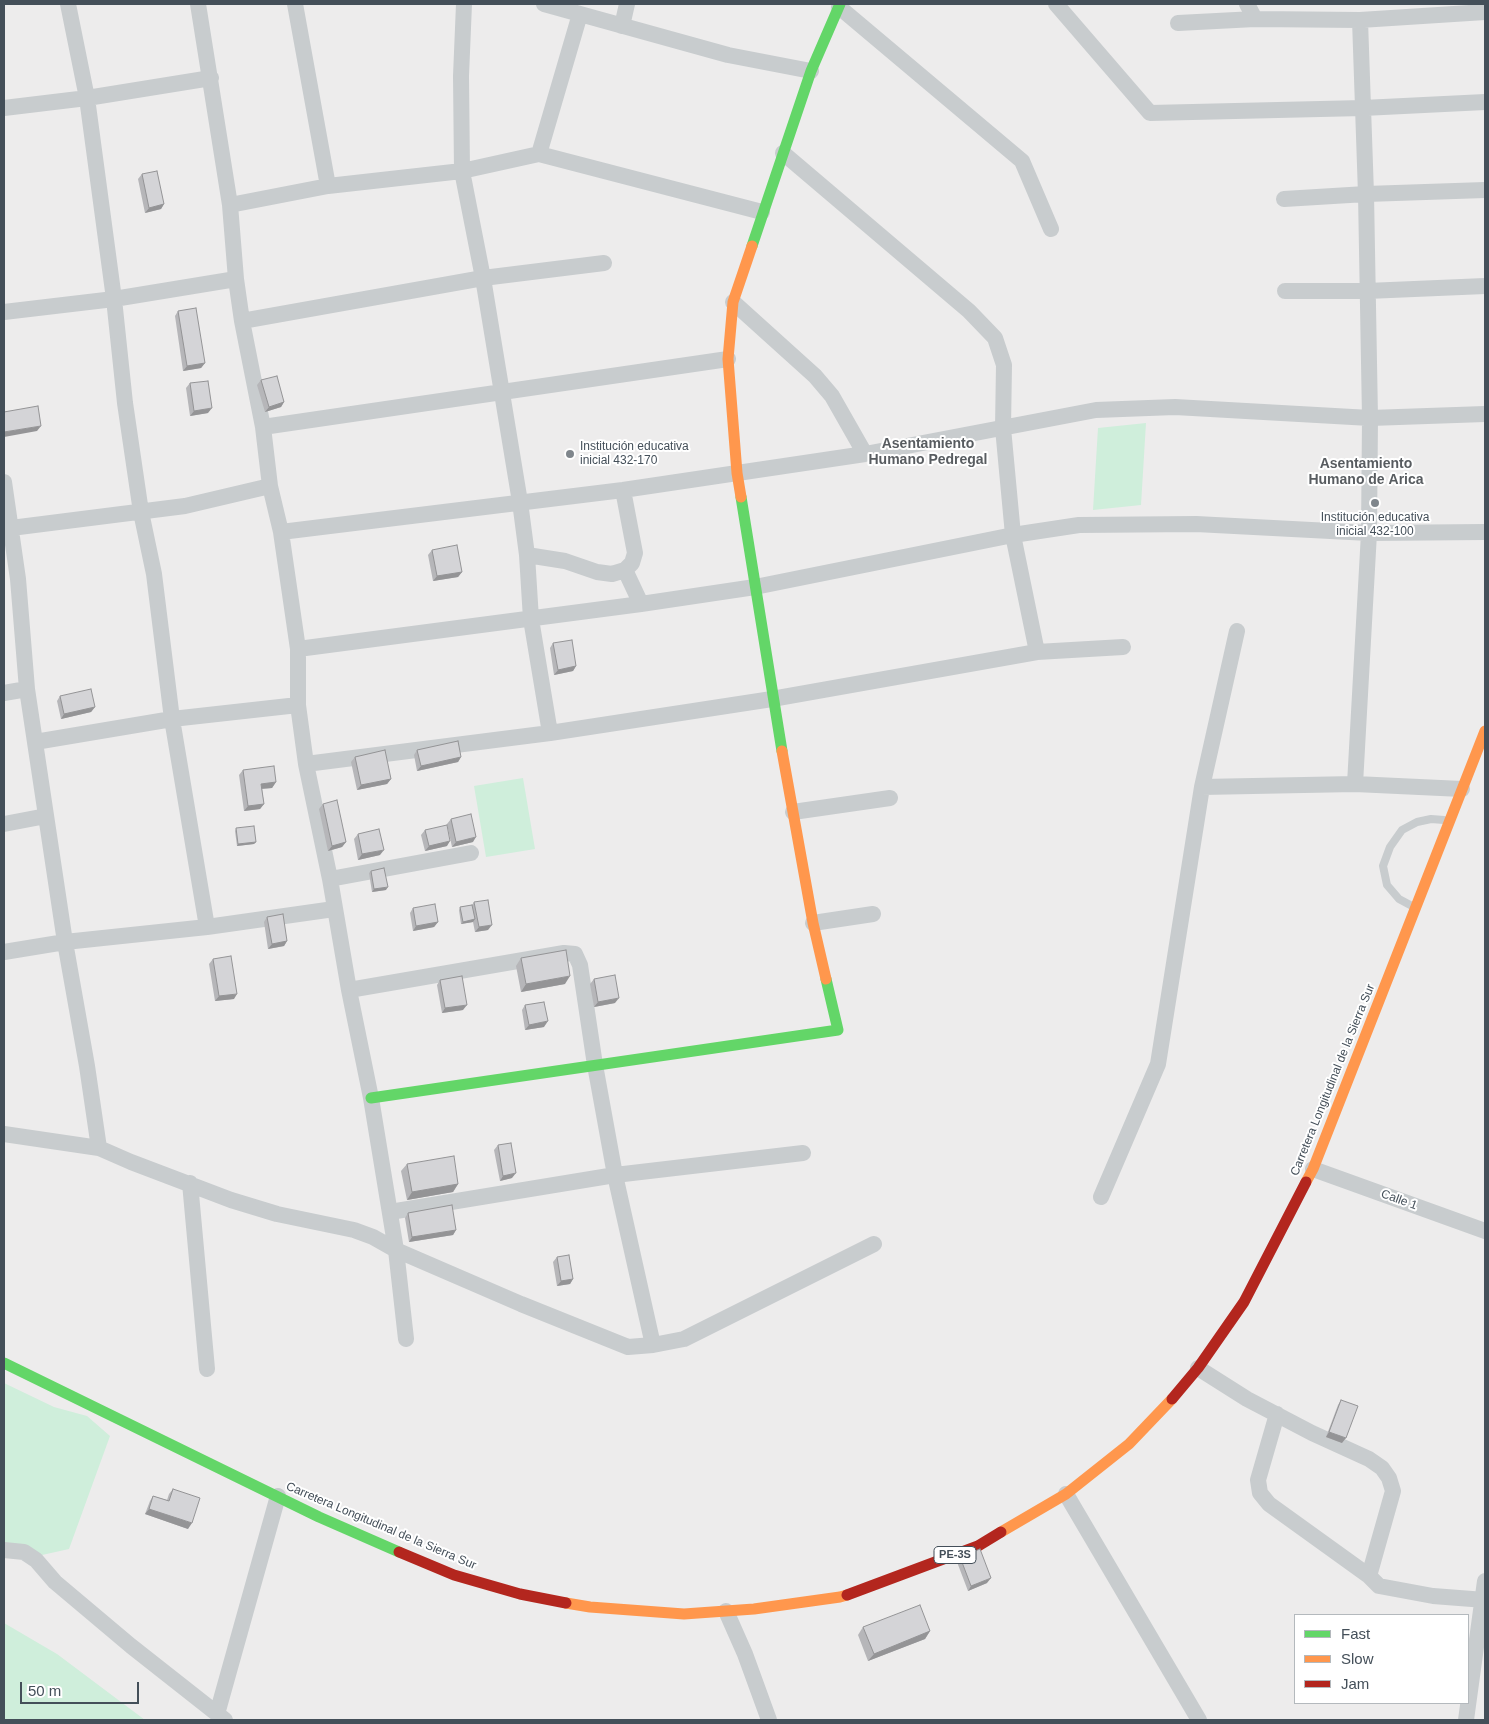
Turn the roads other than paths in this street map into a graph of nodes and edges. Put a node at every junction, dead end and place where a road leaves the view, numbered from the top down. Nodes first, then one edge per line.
1 (68, 4) edge
2 (198, 4) edge
3 (295, 4) edge
4 (464, 4) edge
5 (544, 4) edge
6 (627, 4) edge
7 (1056, 4) edge
8 (1247, 4) edge
9 (840, 5) edge
10 (1485, 12) edge
11 (580, 14) junction
12 (1255, 19) junction
13 (1360, 20) junction
14 (1178, 23) dead end
15 (622, 26) junction
16 (811, 71) junction
17 (211, 78) junction
18 (87, 98) junction
19 (1485, 102) edge
20 (4, 108) edge
21 (1363, 108) junction
22 (783, 153) junction
23 (539, 154) junction
24 (462, 171) junction
25 (328, 186) junction
26 (1485, 190) edge
27 (1366, 194) junction
28 (1284, 199) dead end
29 (230, 205) junction
30 (762, 212) junction
31 (1051, 229) dead end
32 (604, 262) dead end
33 (483, 278) junction
34 (236, 279) junction
35 (1485, 286) edge
36 (1285, 291) dead end
37 (1367, 291) junction
38 (114, 299) junction
39 (733, 302) junction
40 (4, 312) edge
41 (242, 321) junction
42 (728, 359) junction
43 (501, 393) junction
44 (1485, 414) edge
45 (1370, 418) junction
46 (263, 427) junction
47 (1003, 428) junction
48 (865, 454) junction
49 (737, 473) junction
50 (4, 482) edge
51 (270, 486) junction
52 (623, 490) junction
53 (520, 502) junction
54 (141, 512) junction
55 (11, 528) junction
56 (281, 532) junction
57 (1485, 532) edge
58 (1369, 533) junction
59 (1013, 535) junction
60 (527, 555) junction
61 (625, 570) junction
62 (11, 580) edge
63 (755, 587) junction
64 (641, 604) junction
65 (530, 619) junction
66 (1237, 631) dead end
67 (1124, 647) dead end
68 (298, 649) junction
69 (1037, 652) junction
70 (28, 689) junction
71 (4, 693) edge
72 (772, 699) junction
73 (298, 705) junction
74 (172, 720) junction
75 (1485, 731) edge
76 (550, 733) junction
77 (35, 742) junction
78 (306, 764) junction
79 (1356, 784) junction
80 (1202, 787) junction
81 (1462, 789) junction
82 (890, 798) dead end
83 (792, 812) junction
84 (46, 816) junction
85 (1451, 820) junction
86 (4, 824) edge
87 (471, 853) dead end
88 (330, 879) junction
89 (1417, 908) junction
90 (334, 909) junction
91 (873, 914) dead end
92 (813, 924) junction
93 (207, 927) junction
94 (65, 942) junction
95 (4, 952) edge
96 (349, 990) junction
97 (595, 1065) junction
98 (371, 1098) junction
99 (4, 1134) edge
100 (98, 1148) junction
101 (803, 1152) dead end
102 (1313, 1169) junction
103 (615, 1176) junction
104 (190, 1183) junction
105 (1101, 1197) dead end
106 (390, 1212) junction
107 (1485, 1231) edge
108 (874, 1244) dead end
109 (396, 1250) junction
110 (406, 1339) dead end
111 (653, 1345) junction
112 (4, 1363) edge
113 (1198, 1368) junction
114 (207, 1369) dead end
115 (1277, 1414) junction
116 (1066, 1494) junction
117 (278, 1496) junction
118 (4, 1550) edge
119 (1370, 1576) junction
120 (1485, 1581) edge
121 (1484, 1599) edge
122 (726, 1611) junction
123 (1469, 1700) edge
124 (1468, 1704) edge
125 (221, 1717) edge
126 (769, 1720) edge
127 (1199, 1720) edge
128 (1466, 1720) edge

1 - 18 street
2 - 17 street
3 - 25 street
4 - 24 street
5 - 11 street
6 - 15 street
7 - 21 street
8 - 12 street
9 - 16 main road
9 - 31 street
10 - 13 street
11 - 15 street
11 - 23 street
12 - 13 street
12 - 14 street
13 - 21 street
15 - 16 street
16 - 22 main road
17 - 18 street
17 - 29 street
18 - 20 street
18 - 38 street
19 - 21 street
21 - 27 street
22 - 30 main road
22 - 47 street
23 - 24 street
23 - 30 street
24 - 25 street
24 - 33 street
25 - 29 street
26 - 27 street
27 - 28 street
27 - 37 street
29 - 34 street
30 - 39 main road
32 - 33 street
33 - 41 street
33 - 43 street
34 - 38 street
34 - 41 street
35 - 37 street
36 - 37 street
37 - 45 street
38 - 40 street
38 - 54 street
39 - 42 main road
39 - 48 street
41 - 46 street
42 - 43 street
42 - 49 main road
43 - 46 street
43 - 53 street
44 - 45 street
45 - 47 street
45 - 58 street
46 - 51 street
47 - 48 street
47 - 59 street
48 - 49 street
49 - 52 street
49 - 63 main road
50 - 55 street
51 - 54 street
51 - 56 street
52 - 53 street
52 - 61 street
53 - 56 street
53 - 60 street
54 - 55 street
54 - 74 street
55 - 62 street
56 - 68 street
57 - 58 street
58 - 59 street
58 - 79 street
59 - 63 street
59 - 69 street
60 - 61 street
60 - 65 street
61 - 64 street
62 - 70 street
63 - 64 street
63 - 72 main road
64 - 65 street
65 - 68 street
65 - 76 street
66 - 80 street
67 - 69 street
68 - 73 street
69 - 72 street
70 - 71 street
70 - 77 street
72 - 76 street
72 - 83 main road
73 - 74 street
73 - 78 street
74 - 77 street
74 - 93 street
75 - 81 main road, Carretera Longitudinal de la Sierra Sur / PE-3S
76 - 78 street
77 - 84 street
78 - 88 street
79 - 80 street
79 - 81 street
80 - 105 street
81 - 85 main road, Carretera Longitudinal de la Sierra Sur / PE-3S
82 - 83 street
83 - 92 main road
84 - 86 street
84 - 94 street
85 - 89 main road, Carretera Longitudinal de la Sierra Sur / PE-3S
85 - 89 lane
87 - 88 street
88 - 90 street
89 - 102 main road, Carretera Longitudinal de la Sierra Sur / PE-3S
90 - 93 street
90 - 96 street
91 - 92 street
92 - 97 main road
93 - 94 street
94 - 95 street
94 - 100 street
96 - 97 street
96 - 98 street
97 - 98 main road
97 - 103 street
98 - 106 street
99 - 100 street
100 - 104 street
101 - 103 street
102 - 107 street, Calle 1
102 - 113 main road, Carretera Longitudinal de la Sierra Sur / PE-3S
103 - 106 street
103 - 111 street
104 - 109 street
104 - 114 street
106 - 109 street
108 - 111 street
109 - 110 street
109 - 111 street
112 - 117 main road, Carretera Longitudinal de la Sierra Sur / PE-3S
113 - 115 street
113 - 116 main road, Carretera Longitudinal de la Sierra Sur / PE-3S
115 - 119 street
115 - 119 street
116 - 122 main road, Carretera Longitudinal de la Sierra Sur / PE-3S
116 - 127 street
117 - 122 main road, Carretera Longitudinal de la Sierra Sur / PE-3S
117 - 125 street
118 - 125 street
119 - 121 street
120 - 121 street
121 - 123 street
122 - 126 street
124 - 128 street

